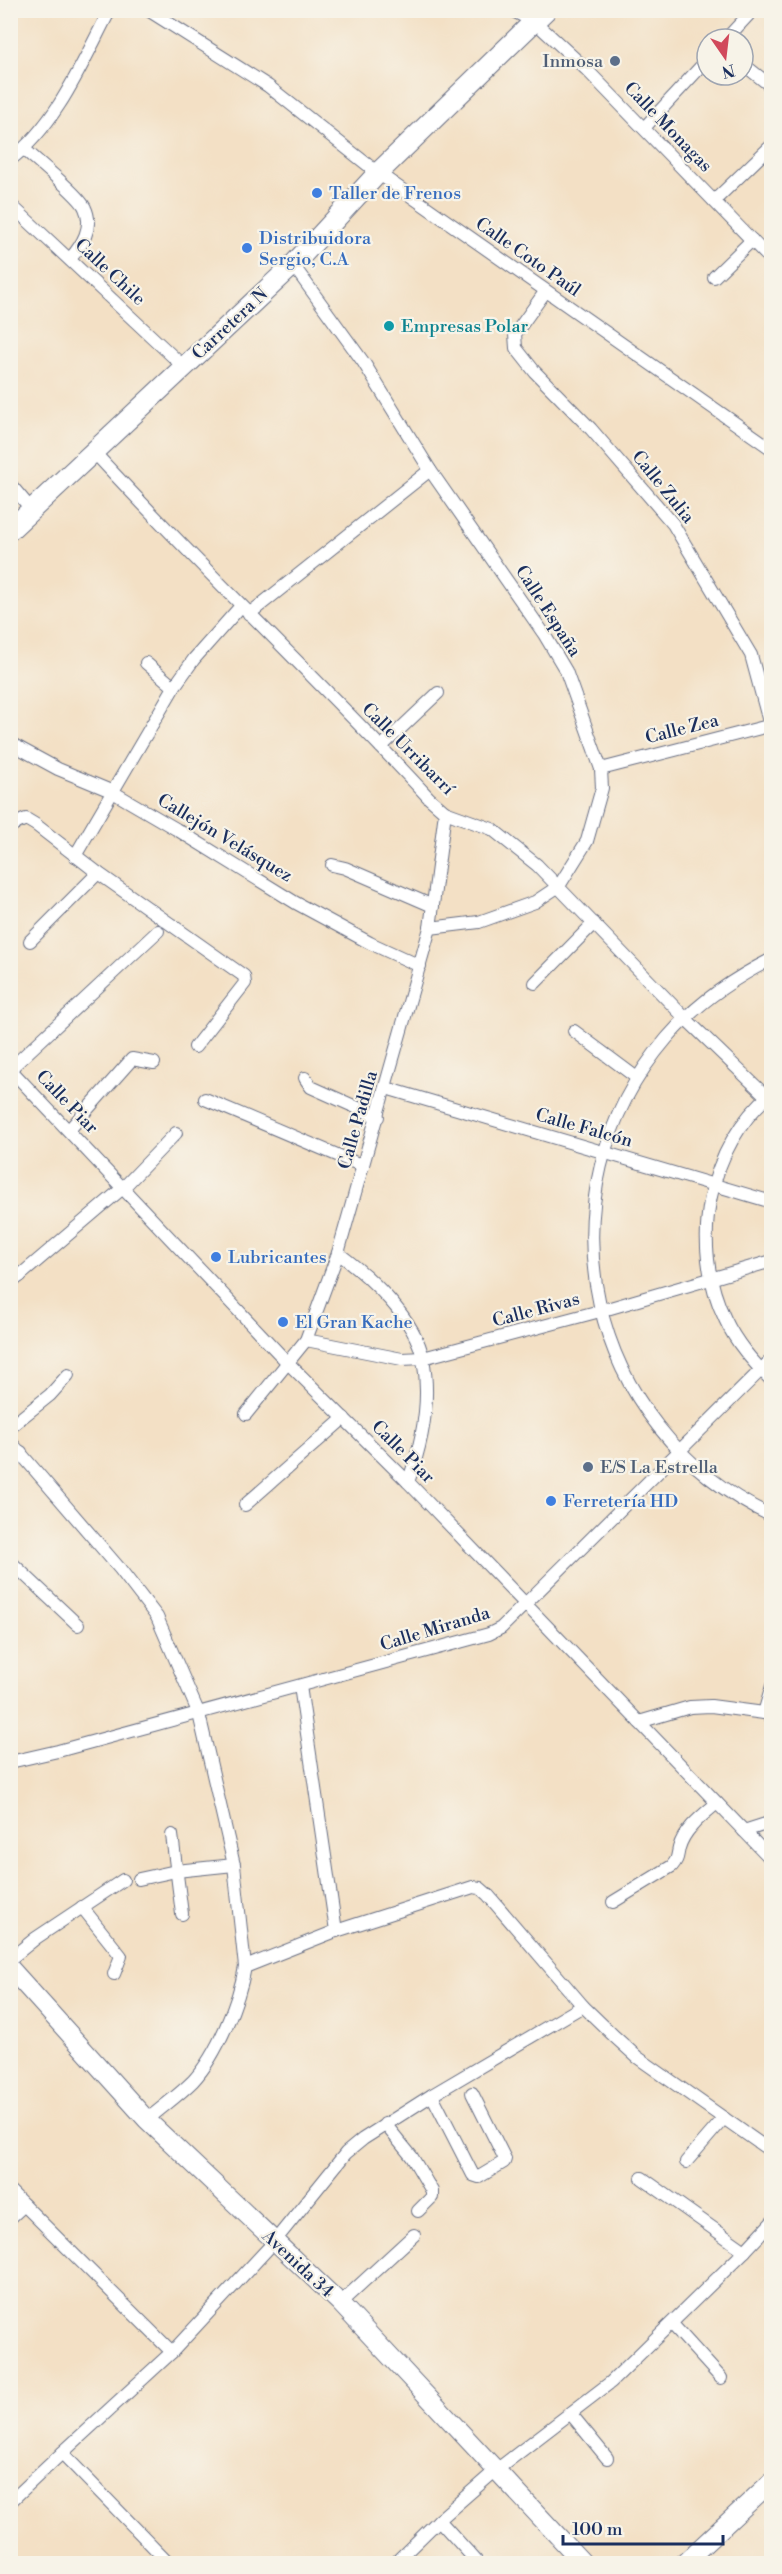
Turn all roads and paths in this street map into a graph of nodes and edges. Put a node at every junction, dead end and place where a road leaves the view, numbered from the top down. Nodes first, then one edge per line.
1 (110, 10) edge
2 (148, 10) edge
3 (511, 10) edge
4 (753, 10) edge
5 (541, 16) edge
6 (737, 27) edge
7 (695, 73) edge
8 (755, 74) edge
9 (771, 87) edge
10 (644, 128) junction
11 (771, 145) edge
12 (24, 149) junction
13 (10, 160) edge
14 (378, 173) junction
15 (714, 201) junction
16 (10, 204) edge
17 (752, 240) junction
18 (70, 259) junction
19 (771, 261) edge
20 (293, 265) junction
21 (714, 277) dead end
22 (545, 292) junction
23 (184, 367) junction
24 (771, 449) edge
25 (93, 451) junction
26 (430, 470) junction
27 (10, 484) edge
28 (31, 509) junction
29 (10, 530) edge
30 (245, 610) junction
31 (146, 663) dead end
32 (174, 687) junction
33 (438, 693) dead end
34 (771, 728) edge
35 (10, 743) edge
36 (381, 747) junction
37 (601, 769) junction
38 (111, 791) junction
39 (445, 812) junction
40 (10, 826) edge
41 (75, 856) junction
42 (332, 865) dead end
43 (98, 873) junction
44 (559, 886) junction
45 (433, 906) junction
46 (594, 923) junction
47 (430, 928) junction
48 (158, 931) dead end
49 (30, 941) dead end
50 (771, 959) edge
51 (420, 966) junction
52 (535, 983) dead end
53 (685, 1018) junction
54 (574, 1031) dead end
55 (195, 1047) dead end
56 (154, 1063) dead end
57 (10, 1069) edge
58 (305, 1078) dead end
59 (637, 1078) junction
60 (386, 1088) junction
61 (769, 1095) edge
62 (205, 1099) dead end
63 (378, 1117) junction
64 (69, 1130) junction
65 (176, 1133) dead end
66 (604, 1152) junction
67 (363, 1166) junction
68 (713, 1184) junction
69 (124, 1187) junction
70 (771, 1202) edge
71 (338, 1252) junction
72 (771, 1261) edge
73 (14, 1276) edge
74 (711, 1279) junction
75 (600, 1311) junction
76 (306, 1340) junction
77 (423, 1358) junction
78 (771, 1359) edge
79 (287, 1362) junction
80 (761, 1370) junction
81 (68, 1375) dead end
82 (771, 1380) edge
83 (246, 1414) dead end
84 (344, 1418) junction
85 (10, 1427) edge
86 (10, 1441) edge
87 (679, 1451) junction
88 (21, 1452) junction
89 (10, 1463) edge
90 (408, 1482) junction
91 (245, 1505) dead end
92 (771, 1516) edge
93 (10, 1561) edge
94 (526, 1604) junction
95 (78, 1625) dead end
96 (300, 1686) junction
97 (771, 1686) edge
98 (199, 1714) junction
99 (768, 1714) edge
100 (639, 1722) junction
101 (10, 1762) edge
102 (717, 1803) junction
103 (771, 1822) edge
104 (744, 1831) junction
105 (172, 1835) dead end
106 (771, 1860) edge
107 (234, 1865) junction
108 (177, 1871) junction
109 (139, 1879) dead end
110 (123, 1880) dead end
111 (613, 1902) dead end
112 (82, 1907) junction
113 (182, 1914) dead end
114 (336, 1930) junction
115 (10, 1959) edge
116 (245, 1967) junction
117 (10, 1968) edge
118 (114, 1974) dead end
119 (583, 2006) junction
120 (472, 2093) dead end
121 (432, 2095) junction
122 (724, 2118) junction
123 (147, 2120) junction
124 (385, 2124) junction
125 (771, 2152) edge
126 (686, 2162) dead end
127 (642, 2178) dead end
128 (10, 2191) edge
129 (24, 2205) junction
130 (418, 2211) dead end
131 (10, 2218) edge
132 (771, 2222) edge
133 (414, 2235) dead end
134 (274, 2242) junction
135 (745, 2251) junction
136 (340, 2303) junction
137 (672, 2324) junction
138 (172, 2352) junction
139 (721, 2378) dead end
140 (571, 2414) junction
141 (62, 2453) junction
142 (607, 2458) dead end
143 (495, 2471) junction
144 (771, 2481) edge
145 (10, 2502) edge
146 (439, 2520) junction
147 (170, 2564) edge
148 (394, 2564) edge
149 (479, 2564) edge
150 (584, 2564) edge
151 (683, 2564) edge

1 - 12 street
2 - 14 street, Calle Coto Paúl
3 - 5 street, Calle Monagas
4 - 6 street
5 - 10 street, Calle Monagas
5 - 14 main road, Carretera N
7 - 10 street
8 - 9 street
10 - 15 street, Calle Monagas
11 - 15 street
12 - 13 street
12 - 18 street
14 - 20 main road, Carretera N
14 - 22 street, Calle Coto Paúl
15 - 17 street, Calle Monagas
16 - 18 street, Calle Chile
17 - 19 street, Calle Monagas
17 - 21 street
18 - 23 street, Calle Chile
20 - 23 main road, Carretera N
20 - 26 street, Calle España
22 - 24 street, Calle Coto Paúl
22 - 34 street, Calle Zulia
23 - 25 main road, Carretera N
25 - 28 main road, Carretera N
25 - 30 street, Calle Urribarrí
26 - 30 street
26 - 37 street, Calle España
27 - 28 street
28 - 29 main road, Carretera N
30 - 32 street
30 - 36 street, Calle Urribarrí
31 - 32 street
32 - 38 street
33 - 36 street
34 - 37 street, Calle Zea
35 - 38 street, Callejón Velásquez
36 - 39 street, Calle Urribarrí
37 - 44 street, Calle España
38 - 41 street
38 - 51 street, Callejón Velásquez
39 - 44 street, Calle Urribarrí
39 - 45 street, Calle Padilla
40 - 41 street
41 - 43 street
42 - 45 street
43 - 49 street
43 - 55 street
44 - 46 street, Calle Urribarrí
44 - 47 street, Calle España
45 - 47 street, Calle Padilla
46 - 52 street
46 - 53 street, Calle Urribarrí
47 - 51 street, Calle Padilla
48 - 57 street
50 - 53 street
51 - 60 street, Calle Padilla
53 - 59 street
53 - 61 street, Calle Urribarrí
54 - 59 street
56 - 64 street
57 - 64 street, Calle Piar
58 - 63 street
59 - 66 street
60 - 63 street, Calle Padilla
60 - 66 street, Calle Falcón
61 - 68 street
62 - 67 street
63 - 67 street, Calle Padilla
64 - 69 street, Calle Piar
65 - 69 street
66 - 68 street, Calle Falcón
66 - 75 street
67 - 71 street, Calle Padilla
68 - 70 street, Calle Falcón
68 - 74 street
69 - 73 street
69 - 79 street, Calle Piar
71 - 76 street, Calle Padilla
71 - 77 street
72 - 74 street, Calle Rivas
74 - 75 street, Calle Rivas
74 - 80 street
75 - 77 street, Calle Rivas
75 - 87 street
76 - 77 street, Calle Rivas
76 - 79 street, Calle Padilla
77 - 90 street
78 - 80 street, Calle Miranda
79 - 83 street, Calle Padilla
79 - 84 street, Calle Piar
80 - 82 street
80 - 87 street, Calle Miranda
81 - 85 street
84 - 90 street, Calle Piar
84 - 91 street
86 - 88 street
87 - 92 street
87 - 94 street, Calle Miranda
88 - 89 street
88 - 98 street
90 - 94 street, Calle Piar
93 - 95 street
94 - 96 street, Calle Miranda
94 - 100 street, Calle Piar
96 - 98 street, Calle Miranda
96 - 114 street
97 - 99 street
98 - 101 street, Calle Miranda
98 - 107 street
99 - 100 street
100 - 102 street, Calle Piar
102 - 104 street, Calle Piar
102 - 111 street
103 - 104 street
104 - 106 street, Calle Piar
105 - 108 street
107 - 108 street
107 - 116 street
108 - 109 street
108 - 113 street
110 - 112 street
112 - 115 street
112 - 118 street
114 - 116 street
114 - 119 street
116 - 123 street
117 - 123 street, Avenida 34
119 - 121 street
119 - 122 street
120 - 121 street
121 - 124 street
122 - 125 street
122 - 126 street
123 - 134 street, Avenida 34
124 - 130 street
124 - 134 street
127 - 135 street
128 - 129 street
129 - 131 street
129 - 138 street
132 - 135 street
133 - 136 street
134 - 136 street, Avenida 34
134 - 138 street
135 - 137 street
136 - 143 street, Avenida 34
137 - 139 street
137 - 140 street
138 - 141 street
140 - 142 street
140 - 143 street
141 - 145 street
141 - 147 street
143 - 146 street
143 - 150 street, Avenida 34
144 - 151 street
146 - 148 street
146 - 149 street

